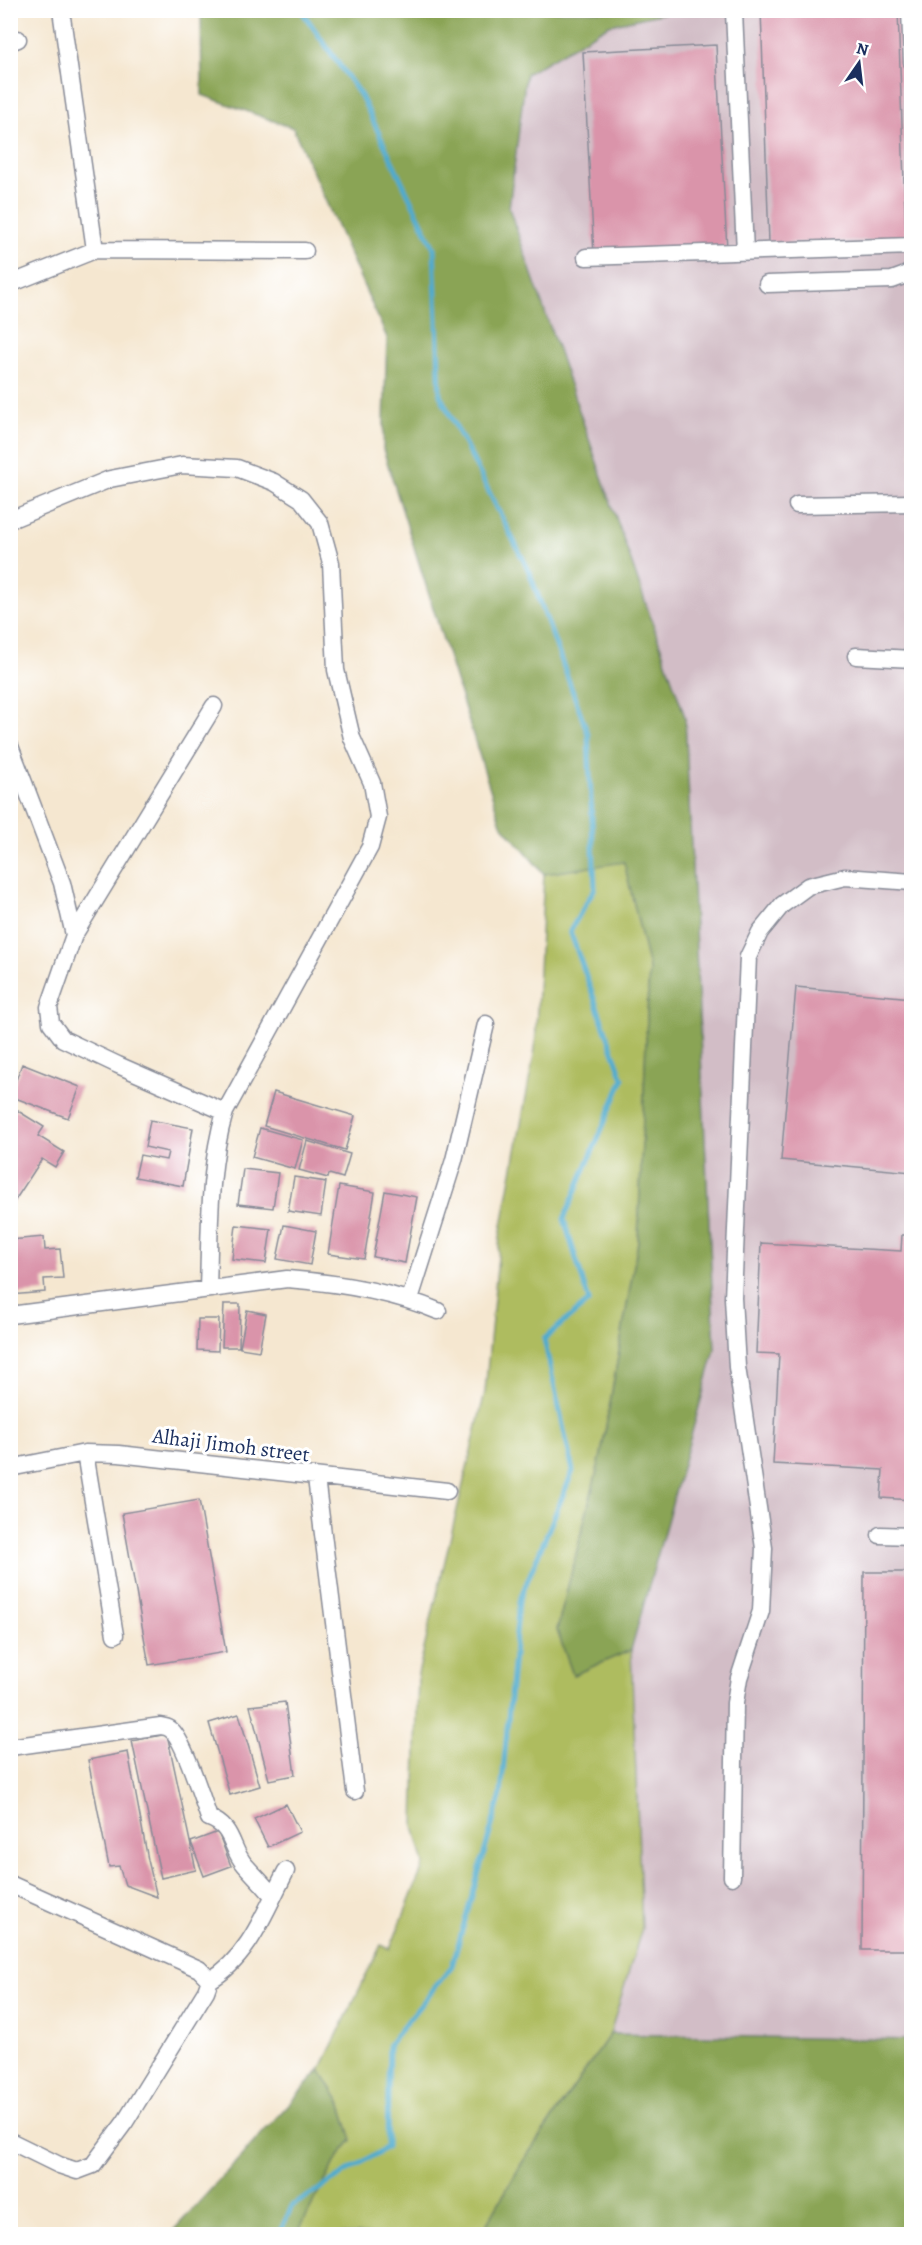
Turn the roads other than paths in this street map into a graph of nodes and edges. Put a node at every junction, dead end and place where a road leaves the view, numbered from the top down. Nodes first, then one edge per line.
1 (61, 10) edge
2 (910, 10) edge
3 (734, 12) edge
4 (912, 62) edge
5 (912, 246) edge
6 (95, 250) junction
7 (305, 251) dead end
8 (745, 252) junction
9 (586, 256) dead end
10 (912, 271) edge
11 (10, 284) edge
12 (767, 284) dead end
13 (912, 503) edge
14 (797, 505) dead end
15 (10, 520) edge
16 (856, 656) dead end
17 (912, 659) edge
18 (214, 706) dead end
19 (10, 746) edge
20 (912, 882) edge
21 (74, 935) junction
22 (486, 1024) dead end
23 (225, 1112) junction
24 (208, 1288) junction
25 (410, 1299) junction
26 (438, 1311) dead end
27 (10, 1315) edge
28 (85, 1453) junction
29 (10, 1468) edge
30 (316, 1478) junction
31 (447, 1491) dead end
32 (880, 1535) dead end
33 (912, 1536) edge
34 (115, 1635) dead end
35 (10, 1747) edge
36 (355, 1791) dead end
37 (286, 1871) dead end
38 (732, 1877) dead end
39 (10, 1884) edge
40 (273, 1896) junction
41 (210, 1980) junction
42 (10, 2141) edge

1 - 6 street
2 - 4 street
3 - 8 street
5 - 8 street
6 - 7 street
6 - 11 street
8 - 9 street
10 - 12 street
13 - 14 street
15 - 23 street
16 - 17 street
18 - 21 street
19 - 21 street
20 - 38 street
21 - 23 street
22 - 25 street
23 - 24 street
24 - 25 street
24 - 27 street
25 - 26 street
28 - 29 street, Alhaji Jimoh street
28 - 30 street, Alhaji Jimoh street
28 - 34 street
30 - 31 street, Alhaji Jimoh street
30 - 36 street
32 - 33 street
35 - 40 street
37 - 40 street
39 - 41 street
40 - 41 street
41 - 42 street

